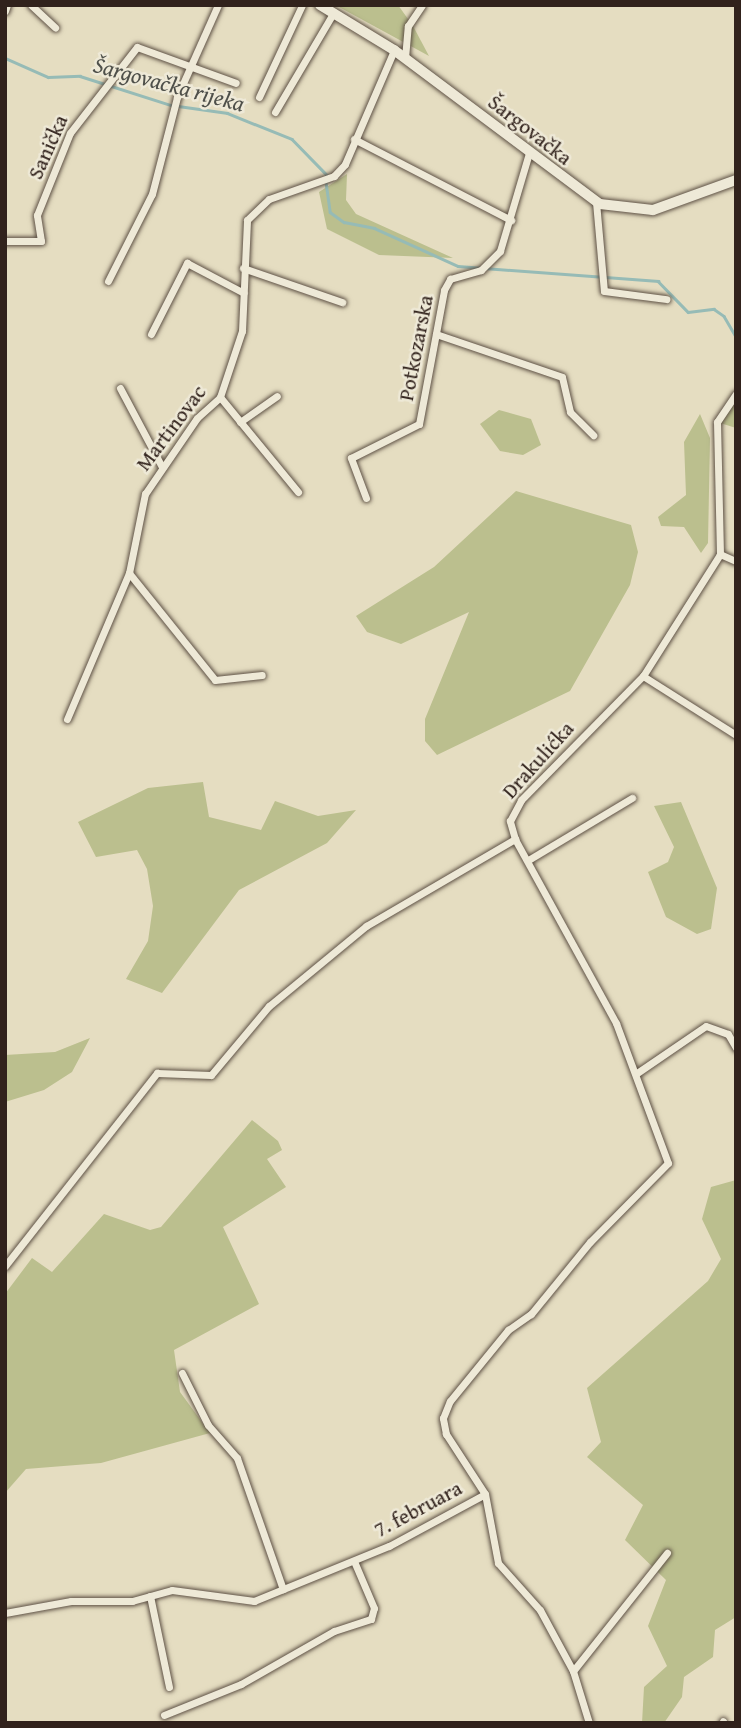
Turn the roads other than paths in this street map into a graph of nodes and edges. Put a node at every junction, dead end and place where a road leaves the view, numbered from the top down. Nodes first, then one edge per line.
1 (7, 5) edge
2 (31, 5) edge
3 (218, 5) edge
4 (302, 5) edge
5 (320, 5) edge
6 (422, 5) edge
7 (5, 10) edge
8 (334, 12) junction
9 (55, 27) dead end
10 (394, 50) junction
11 (405, 58) junction
12 (189, 68) junction
13 (236, 83) dead end
14 (259, 97) dead end
15 (275, 112) dead end
16 (354, 139) junction
17 (529, 153) junction
18 (736, 180) edge
19 (596, 202) junction
20 (511, 220) junction
21 (5, 241) edge
22 (243, 268) junction
23 (108, 282) dead end
24 (244, 293) junction
25 (666, 299) dead end
26 (342, 302) dead end
27 (151, 334) dead end
28 (436, 334) junction
29 (120, 388) dead end
30 (736, 394) edge
31 (277, 396) dead end
32 (220, 397) junction
33 (240, 422) junction
34 (593, 435) dead end
35 (162, 467) junction
36 (298, 492) dead end
37 (366, 498) dead end
38 (720, 554) junction
39 (736, 561) edge
40 (129, 573) junction
41 (261, 675) dead end
42 (643, 676) junction
43 (67, 719) dead end
44 (736, 735) edge
45 (632, 798) dead end
46 (515, 839) junction
47 (530, 859) junction
48 (736, 1048) edge
49 (637, 1073) junction
50 (5, 1266) edge
51 (182, 1373) dead end
52 (485, 1494) junction
53 (667, 1553) dead end
54 (354, 1561) junction
55 (283, 1589) junction
56 (150, 1596) junction
57 (5, 1613) edge
58 (573, 1671) junction
59 (169, 1687) dead end
60 (164, 1715) dead end
61 (589, 1723) edge

1 - 7 street
2 - 9 street
3 - 12 street
4 - 14 street
5 - 8 street, Šargovačka
6 - 11 street
8 - 10 street, Šargovačka
8 - 15 street
10 - 11 street, Šargovačka
10 - 16 street, Martinovac
11 - 17 street, Šargovačka
12 - 13 street, Sanička
12 - 21 street, Sanička
12 - 23 street
16 - 20 street
16 - 22 street, Martinovac
17 - 19 street, Šargovačka
17 - 20 street, Potkozarska
18 - 19 street, Šargovačka
19 - 25 street
20 - 28 street, Potkozarska
22 - 24 street, Martinovac
22 - 26 street
24 - 27 street
24 - 32 street, Martinovac
28 - 34 street
28 - 37 street, Potkozarska
29 - 35 street
30 - 38 street
31 - 33 street
32 - 33 street
32 - 35 street, Martinovac
33 - 36 street
35 - 40 street, Martinovac
38 - 39 street
38 - 42 street, Drakulićka
40 - 41 street
40 - 43 street, Martinovac
42 - 44 street
42 - 46 street, Drakulićka
45 - 47 street
46 - 47 street
46 - 50 street
47 - 49 street
48 - 49 street
49 - 52 street
51 - 55 street
52 - 54 street, 7. februara
52 - 58 street, 7. februara
53 - 58 street
54 - 55 street, 7. februara
54 - 60 street
55 - 56 street, 7. februara
56 - 57 street, 7. februara
56 - 59 street
58 - 61 street, 7. februara

